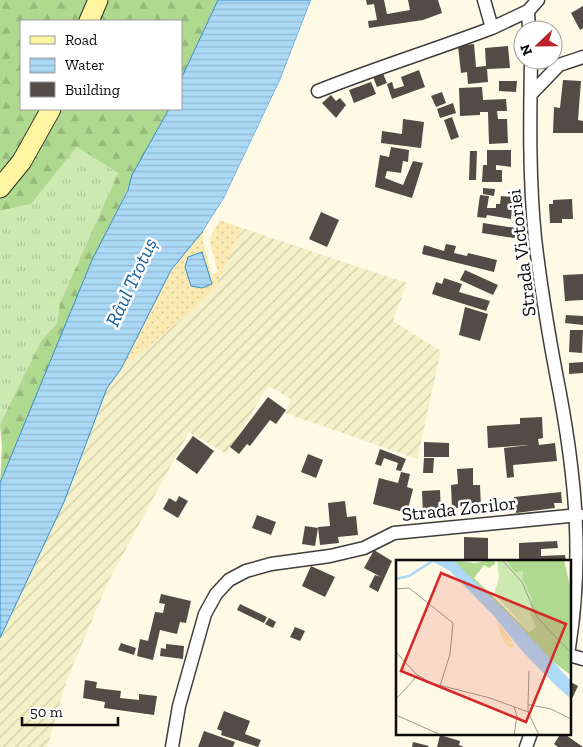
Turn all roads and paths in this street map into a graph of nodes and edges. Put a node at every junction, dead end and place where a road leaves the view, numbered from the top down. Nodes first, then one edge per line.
1 (98, 0) edge
2 (484, 0) edge
3 (538, 0) edge
4 (528, 11) junction
5 (89, 20) edge
6 (528, 20) edge
7 (492, 28) junction
8 (583, 57) edge
9 (531, 70) edge
10 (318, 92) dead end
11 (531, 94) junction
12 (50, 110) edge
13 (0, 188) edge
14 (580, 515) junction
15 (570, 644) edge
16 (570, 655) edge
17 (583, 658) edge
18 (531, 734) edge
19 (172, 747) edge
20 (526, 747) edge

1 - 5 main road
2 - 7 street
3 - 4 street
4 - 6 street
4 - 7 street
7 - 10 street
8 - 11 street
9 - 11 street, Strada Victoriei
11 - 14 street, Strada Victoriei
12 - 13 main road
14 - 15 street, Strada Victoriei
14 - 19 street, Strada Zorilor
16 - 17 street
18 - 20 street

